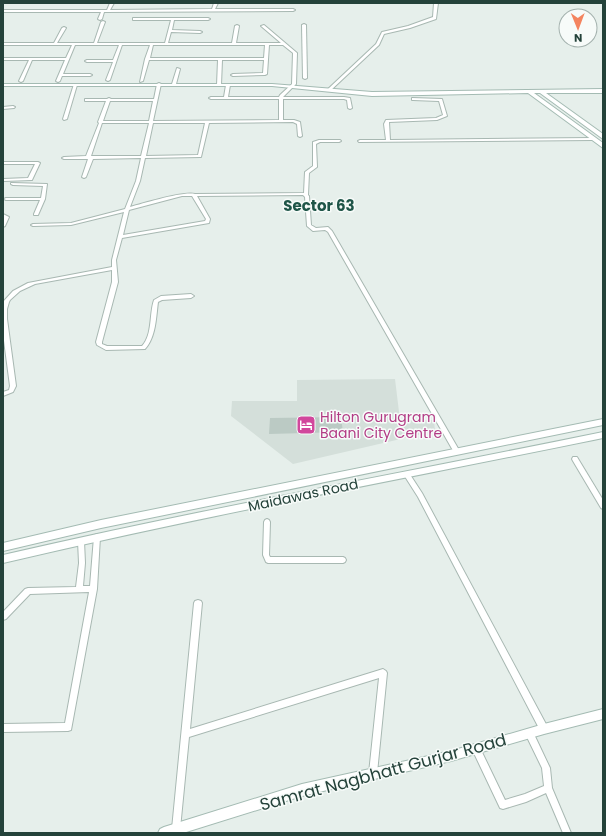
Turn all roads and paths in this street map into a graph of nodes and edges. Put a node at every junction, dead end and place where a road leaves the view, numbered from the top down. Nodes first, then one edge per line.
1 (112, 3) edge
2 (216, 3) edge
3 (436, 3) edge
4 (195, 9) junction
5 (293, 10) dead end
6 (3, 11) edge
7 (103, 11) junction
8 (108, 11) junction
9 (213, 11) junction
10 (100, 19) dead end
11 (134, 19) dead end
12 (173, 19) junction
13 (193, 19) junction
14 (208, 19) dead end
15 (103, 22) dead end
16 (304, 25) dead end
17 (237, 26) dead end
18 (263, 26) dead end
19 (64, 28) dead end
20 (170, 31) junction
21 (200, 32) dead end
22 (3, 44) edge
23 (56, 44) junction
24 (74, 44) junction
25 (95, 44) junction
26 (121, 44) junction
27 (152, 44) junction
28 (166, 44) junction
29 (234, 44) junction
30 (267, 44) junction
31 (285, 44) junction
32 (3, 59) edge
33 (31, 59) junction
34 (67, 59) junction
35 (148, 59) junction
36 (220, 59) junction
37 (266, 59) junction
38 (87, 61) dead end
39 (115, 61) junction
40 (178, 68) dead end
41 (294, 69) junction
42 (305, 69) junction
43 (61, 75) junction
44 (90, 75) dead end
45 (233, 75) dead end
46 (305, 78) dead end
47 (108, 80) dead end
48 (20, 81) dead end
49 (58, 81) dead end
50 (141, 81) dead end
51 (159, 84) junction
52 (174, 84) junction
53 (219, 84) junction
54 (228, 84) junction
55 (3, 85) edge
56 (75, 85) junction
57 (293, 86) junction
58 (329, 90) junction
59 (603, 91) edge
60 (529, 92) junction
61 (541, 92) junction
62 (211, 98) dead end
63 (226, 98) junction
64 (281, 98) junction
65 (413, 99) dead end
66 (86, 100) dead end
67 (109, 100) junction
68 (155, 100) junction
69 (13, 107) dead end
70 (3, 108) edge
71 (350, 108) dead end
72 (65, 118) dead end
73 (151, 121) junction
74 (281, 121) junction
75 (100, 122) junction
76 (207, 122) junction
77 (300, 136) dead end
78 (603, 137) edge
79 (593, 139) junction
80 (339, 141) dead end
81 (360, 141) dead end
82 (388, 141) junction
83 (603, 146) edge
84 (64, 158) dead end
85 (90, 158) junction
86 (144, 158) junction
87 (3, 162) edge
88 (84, 177) dead end
89 (3, 180) edge
90 (3, 184) edge
91 (193, 194) junction
92 (306, 195) junction
93 (6, 199) dead end
94 (43, 199) junction
95 (127, 210) junction
96 (36, 214) dead end
97 (3, 216) edge
98 (33, 225) dead end
99 (3, 226) edge
100 (120, 237) junction
101 (114, 268) junction
102 (191, 296) dead end
103 (3, 394) edge
104 (603, 422) edge
105 (603, 434) edge
106 (457, 452) junction
107 (575, 459) dead end
108 (407, 475) junction
109 (302, 483) junction
110 (308, 493) junction
111 (603, 506) edge
112 (267, 522) dead end
113 (97, 537) junction
114 (81, 541) junction
115 (3, 547) edge
116 (3, 559) edge
117 (343, 560) dead end
118 (79, 589) junction
119 (92, 589) junction
120 (198, 602) dead end
121 (3, 617) edge
122 (603, 714) edge
123 (3, 728) edge
124 (544, 729) junction
125 (529, 733) junction
126 (185, 734) junction
127 (476, 749) junction
128 (373, 773) junction
129 (548, 788) junction
130 (176, 829) junction
131 (164, 833) edge
132 (567, 833) edge

1 - 8 street
2 - 9 street
3 - 58 street
4 - 8 street
4 - 9 street
4 - 13 street
5 - 9 street
6 - 7 street
7 - 8 street
7 - 10 street
11 - 12 street
12 - 13 street
12 - 20 street
13 - 14 street
15 - 25 street
16 - 42 street
17 - 29 street
18 - 31 street
19 - 23 street
20 - 21 street
20 - 28 street
22 - 23 street
23 - 24 street
24 - 25 street
24 - 34 street
25 - 26 street
26 - 27 street
26 - 39 street
27 - 28 street
27 - 35 street
28 - 29 street
29 - 30 street
30 - 31 street
30 - 37 street
31 - 41 street
32 - 33 street
33 - 34 street
33 - 48 street
34 - 43 street
35 - 36 street
35 - 50 street
36 - 37 street
36 - 53 street
37 - 45 street
38 - 39 street
39 - 47 street
40 - 52 street
41 - 42 street
41 - 57 street
42 - 46 street
43 - 44 street
43 - 49 street
51 - 52 street
51 - 56 street
51 - 68 street
52 - 53 street
53 - 54 street
54 - 57 street
54 - 63 street
55 - 56 street
56 - 72 street
57 - 58 street
57 - 64 street
58 - 60 street
59 - 61 street
60 - 61 street
60 - 79 street
61 - 78 street
62 - 63 street
63 - 64 street
64 - 71 street
64 - 74 street
65 - 82 street
66 - 67 street
67 - 68 street
67 - 75 street
68 - 73 street
69 - 70 street
73 - 75 street
73 - 76 street
73 - 86 street
74 - 76 street
74 - 77 street
75 - 85 street
76 - 86 street
79 - 82 street
79 - 83 street
80 - 92 street
81 - 82 street
84 - 85 street
85 - 86 street
85 - 88 street
86 - 95 street
87 - 89 street
90 - 94 street
91 - 92 street
91 - 95 street
91 - 100 street
92 - 106 street
93 - 94 street
94 - 96 street
95 - 98 street
95 - 100 street
97 - 99 street
100 - 101 street
101 - 102 street
101 - 103 street
104 - 106 street, Maidawas Road
105 - 108 street, Maidawas Road
106 - 109 street, Maidawas Road
107 - 111 street
108 - 110 street, Maidawas Road
108 - 124 street
109 - 110 street
109 - 115 street, Maidawas Road
110 - 113 street, Maidawas Road
112 - 117 street
113 - 114 street, Maidawas Road
113 - 119 street
114 - 116 street, Maidawas Road
114 - 118 street
118 - 119 street
118 - 121 street
119 - 123 street
120 - 126 street
122 - 124 street, Samrat Nagbhatt Gurjar Road
124 - 125 street, Samrat Nagbhatt Gurjar Road
125 - 127 street, Samrat Nagbhatt Gurjar Road
125 - 129 street
126 - 128 street
126 - 130 street
127 - 128 street, Samrat Nagbhatt Gurjar Road
127 - 129 street
128 - 130 street, Samrat Nagbhatt Gurjar Road
129 - 132 street
130 - 131 street, Samrat Nagbhatt Gurjar Road

